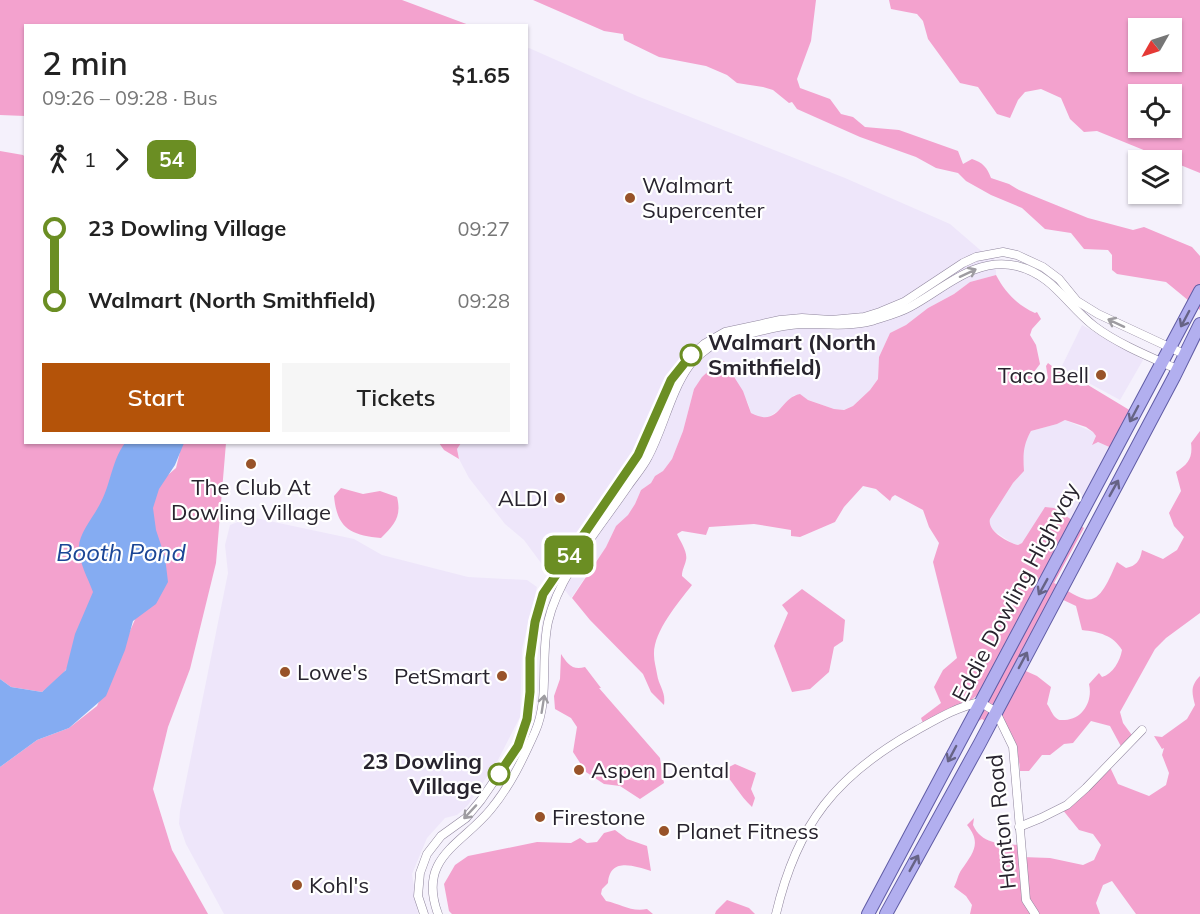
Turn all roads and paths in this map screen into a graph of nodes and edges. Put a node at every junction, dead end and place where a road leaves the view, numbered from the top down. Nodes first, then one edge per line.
1 (1200, 291) edge
2 (1098, 314) junction
3 (1093, 324) junction
4 (1200, 324) edge
5 (1169, 348) junction
6 (1185, 354) junction
7 (1161, 362) junction
8 (1178, 369) junction
9 (980, 702) junction
10 (996, 712) junction
11 (1142, 729) dead end
12 (1019, 827) junction
13 (424, 914) edge
14 (438, 914) edge
15 (776, 914) edge
16 (868, 914) edge
17 (886, 914) edge
18 (1035, 914) edge

1 -> 5 main road, Eddie Dowling Highway
2 - 3 street
5 -> 2 street
2 -> 13 street
3 - 7 street
14 -> 3 street
4 - 6 main road, Eddie Dowling Highway
5 - 6 street
5 - 7 main road, Eddie Dowling Highway
6 - 8 main road, Eddie Dowling Highway
7 - 8 street
7 -> 9 main road, Eddie Dowling Highway
10 -> 8 main road, Eddie Dowling Highway
9 - 10 street
9 - 15 street
9 -> 16 main road, Eddie Dowling Highway
10 - 12 street, Hanton Road
17 -> 10 main road, Eddie Dowling Highway
11 - 12 street
12 - 18 street, Hanton Road

